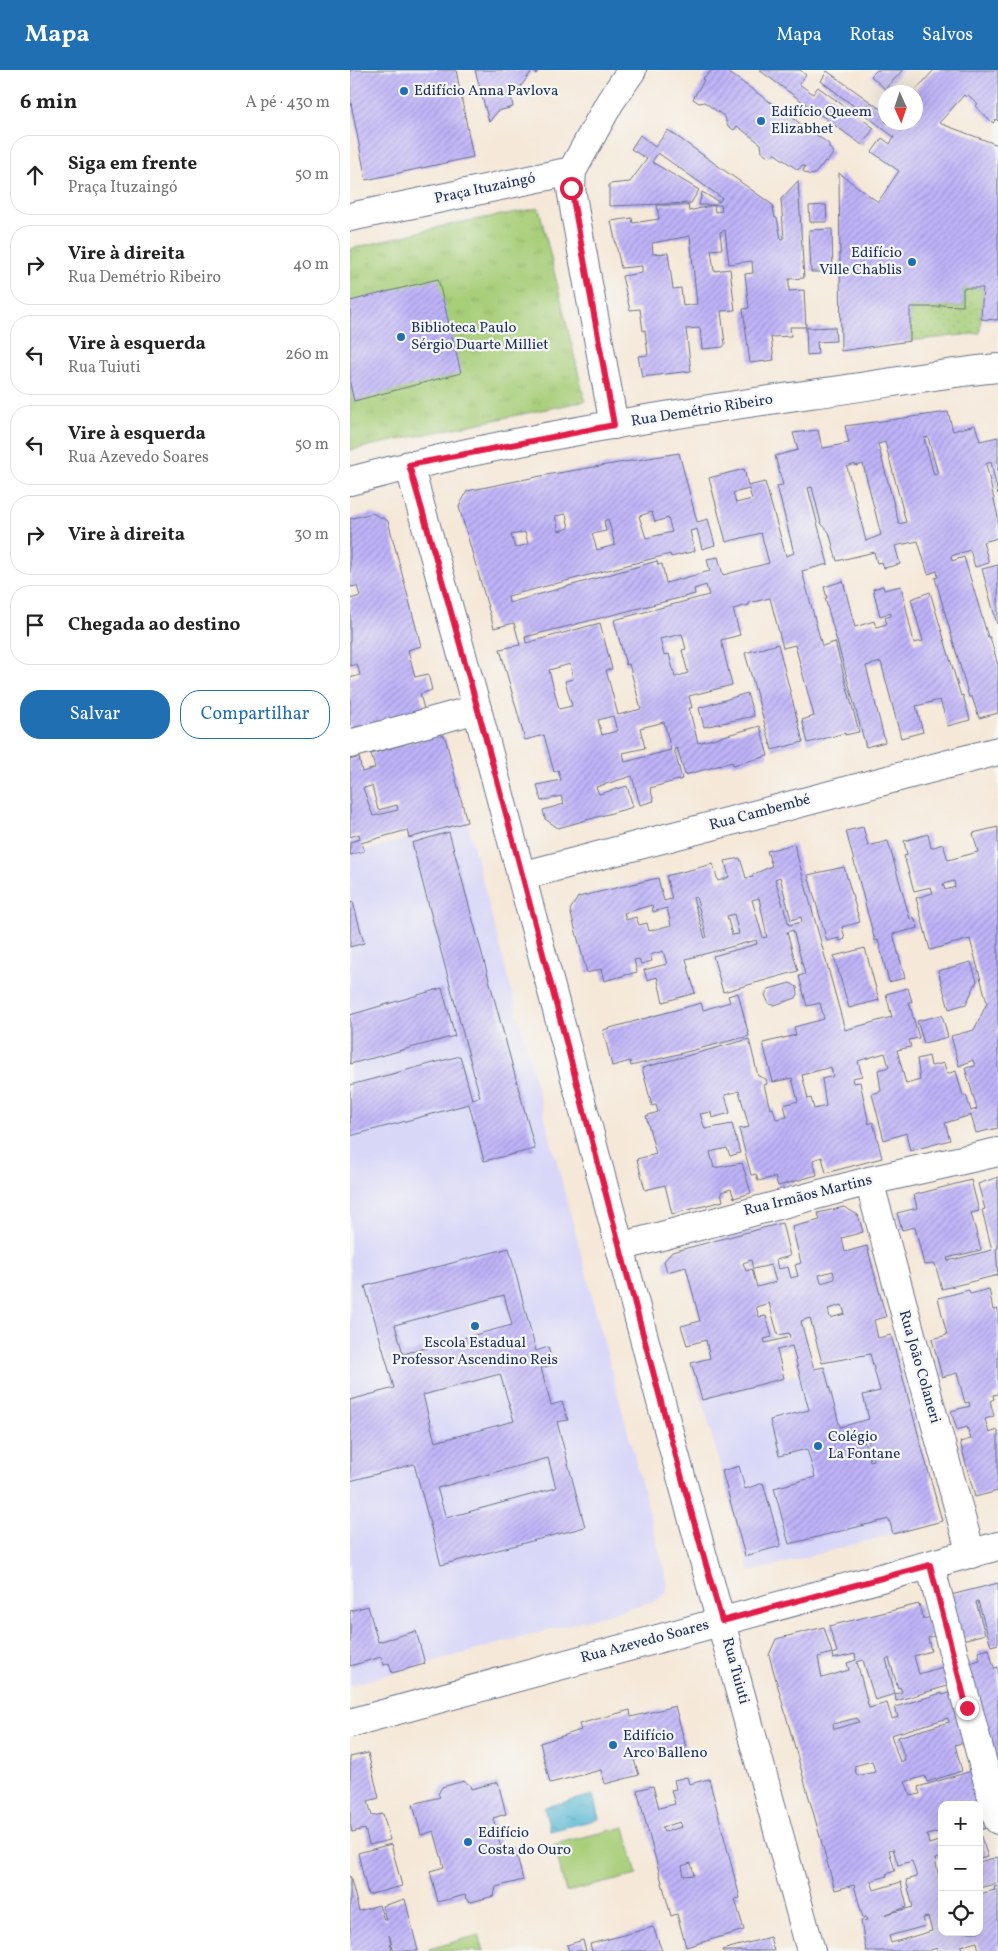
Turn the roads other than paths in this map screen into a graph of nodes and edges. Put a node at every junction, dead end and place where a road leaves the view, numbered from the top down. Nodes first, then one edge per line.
1 (632, 70) edge
2 (572, 171) junction
3 (350, 218) edge
4 (998, 368) edge
5 (614, 425) junction
6 (409, 465) junction
7 (350, 481) edge
8 (477, 709) junction
9 (350, 744) edge
10 (998, 751) edge
11 (521, 876) junction
12 (998, 1152) edge
13 (869, 1180) junction
14 (620, 1247) junction
15 (998, 1546) edge
16 (971, 1554) junction
17 (930, 1565) junction
18 (722, 1621) junction
19 (350, 1723) edge
20 (998, 1820) edge
21 (812, 1951) edge

1 - 2 street
2 - 3 street, Praça Ituzaingó
2 - 5 street
4 - 5 street, Rua Demétrio Ribeiro
5 - 6 street, Rua Demétrio Ribeiro
6 - 7 street, Rua Demétrio Ribeiro
6 - 8 street, Rua Tuiuti
8 - 9 street
8 - 11 street, Rua Tuiuti
10 - 11 street, Rua Cambembé
11 - 14 street, Rua Tuiuti
12 - 13 street, Rua Irmãos Martins
13 - 14 street, Rua Irmãos Martins
13 - 16 street, Rua João Colaneri
14 - 18 street, Rua Tuiuti
15 - 16 street, Rua Azevedo Soares
16 - 17 street, Rua Azevedo Soares
17 - 18 street, Rua Azevedo Soares
17 - 20 street
18 - 19 street, Rua Azevedo Soares
18 - 21 street, Rua Tuiuti

